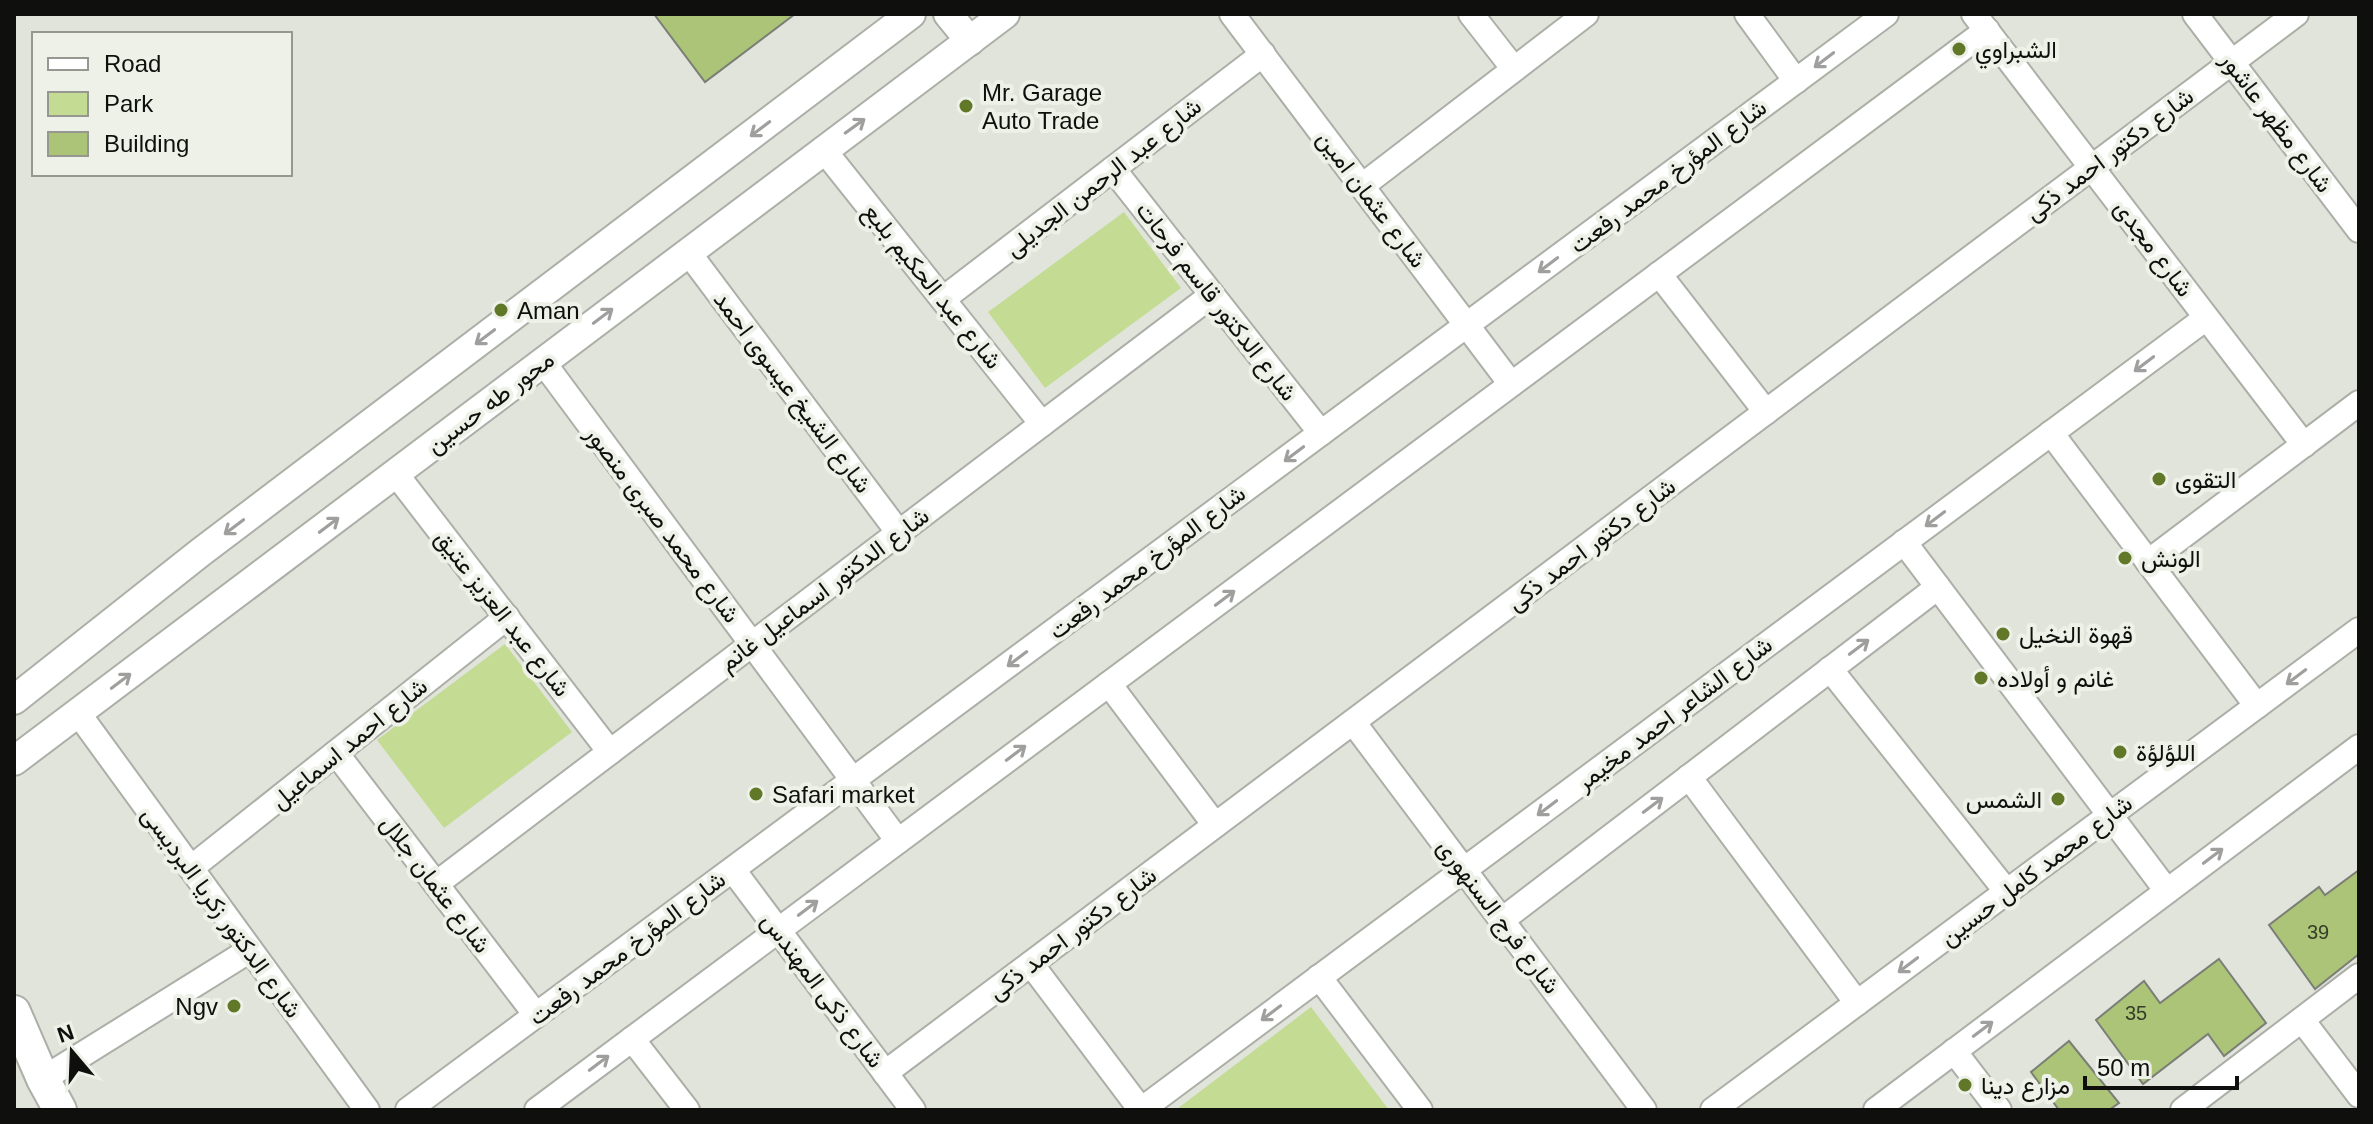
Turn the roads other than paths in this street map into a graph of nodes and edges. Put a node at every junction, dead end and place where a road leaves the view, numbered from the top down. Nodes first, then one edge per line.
1 (911, 14) edge
2 (948, 14) edge
3 (1005, 14) edge
4 (1232, 14) edge
5 (1471, 14) edge
6 (1586, 14) edge
7 (1747, 14) edge
8 (1886, 14) edge
9 (2195, 14) edge
10 (2296, 14) edge
11 (1981, 22) edge
12 (970, 41) junction
13 (1263, 54) junction
14 (2232, 62) junction
15 (1514, 69) junction
16 (1796, 81) junction
17 (823, 149) junction
18 (2092, 167) junction
19 (1113, 169) junction
20 (1362, 186) junction
21 (2359, 230) edge
22 (688, 252) junction
23 (1659, 274) junction
24 (1212, 295) junction
25 (943, 299) junction
26 (2206, 318) junction
27 (1467, 325) junction
28 (543, 362) junction
29 (1511, 384) junction
30 (2359, 403) edge
31 (1766, 412) junction
32 (1042, 424) junction
33 (1321, 433) junction
34 (2051, 433) junction
35 (2304, 445) junction
36 (396, 474) junction
37 (899, 533) junction
38 (1904, 542) junction
39 (2148, 562) junction
40 (1938, 587) junction
41 (507, 617) junction
42 (2359, 630) edge
43 (752, 644) junction
44 (1830, 669) junction
45 (1109, 684) junction
46 (14, 700) edge
47 (2257, 706) junction
48 (78, 713) junction
49 (1353, 722) junction
50 (2359, 747) edge
51 (610, 752) junction
52 (336, 753) junction
53 (14, 761) edge
54 (1689, 777) junction
55 (853, 780) junction
56 (2110, 815) junction
57 (1215, 825) junction
58 (898, 841) junction
59 (191, 868) junction
60 (1464, 869) junction
61 (733, 870) junction
62 (436, 884) junction
63 (2167, 891) junction
64 (2007, 892) junction
65 (1502, 920) junction
66 (778, 930) junction
67 (250, 950) junction
68 (1031, 964) junction
69 (2359, 976) edge
70 (1319, 977) junction
71 (1857, 1003) junction
72 (14, 1012) edge
73 (536, 1015) junction
74 (2302, 1020) junction
75 (632, 1039) junction
76 (1954, 1051) junction
77 (14, 1064) edge
78 (885, 1073) junction
79 (40, 1095) edge
80 (2359, 1095) edge
81 (1414, 1108) edge
82 (60, 1110) edge
83 (367, 1110) edge
84 (408, 1110) edge
85 (537, 1110) edge
86 (687, 1110) edge
87 (913, 1110) edge
88 (1141, 1110) edge
89 (1644, 1110) edge
90 (1713, 1110) edge
91 (1876, 1110) edge
92 (1999, 1110) edge
93 (2183, 1110) edge

1 -> 46 street
2 - 12 street
3 - 12 street, محور طه حسين
4 - 13 street, شارع عثمان امين
5 - 15 street
6 - 15 street
7 - 16 street
8 -> 16 street, شارع المؤرخ محمد رفعت
9 - 14 street, شارع مظهر عاشور
10 - 14 street, شارع دكتور احمد ذكى
11 - 18 street, شارع مجدى
11 - 23 street
17 -> 12 street, محور طه حسين
13 - 19 street, شارع عبد الرحمن الجديلى
13 - 20 street, شارع عثمان امين
14 - 18 street, شارع دكتور احمد ذكى
14 - 21 street, شارع مظهر عاشور
15 - 20 street
16 -> 27 street, شارع المؤرخ محمد رفعت
17 - 22 street, محور طه حسين
17 - 25 street, شارع عبد الحكيم بلبع
18 - 26 street, شارع مجدى
18 - 31 street, شارع دكتور احمد ذكى
19 - 24 street, شارع الدكتور قاسم فرحات
19 - 25 street, شارع عبد الرحمن الجديلى
20 - 27 street, شارع عثمان امين
28 -> 22 street, محور طه حسين
22 - 37 street, شارع الشيخ عيسوى احمد
23 - 29 street
23 - 31 street
24 - 32 street, شارع الدكتور اسماعيل غانم
24 - 33 street, شارع الدكتور قاسم فرحات
25 - 32 street, شارع عبد الحكيم بلبع
26 -> 34 street, شارع الشاعر احمد مخيمر
26 - 35 street, شارع مجدى
27 - 29 street, شارع عثمان امين
27 - 33 street, شارع المؤرخ محمد رفعت
28 - 36 street, محور طه حسين
28 - 43 street, شارع محمد صبرى منصور
45 -> 29 street
30 - 35 street
31 - 49 street, شارع دكتور احمد ذكى
32 - 37 street, شارع الدكتور اسماعيل غانم
33 -> 55 street, شارع المؤرخ محمد رفعت
34 -> 38 street, شارع الشاعر احمد مخيمر
34 - 39 street
35 - 39 street
36 - 41 street, شارع عبد العزيز عتيق
48 -> 36 street, محور طه حسين
37 - 43 street, شارع الدكتور اسماعيل غانم
38 - 40 street
38 -> 60 street, شارع الشاعر احمد مخيمر
39 - 47 street
44 -> 40 street
40 - 56 street
41 - 51 street, شارع عبد العزيز عتيق
41 - 52 street, شارع احمد اسماعيل
42 -> 47 street, شارع محمد كامل حسين
43 - 51 street, شارع الدكتور اسماعيل غانم
43 - 55 street, شارع محمد صبرى منصور
44 - 54 street
44 - 64 street
45 - 57 street
58 -> 45 street
47 - 56 street, شارع محمد كامل حسين
48 - 53 street, محور طه حسين
48 - 59 street, شارع الدكتور زكريا البرديسى
49 - 57 street, شارع دكتور احمد ذكى
49 - 60 street, شارع فرج السنهورى
63 -> 50 street
51 - 62 street, شارع الدكتور اسماعيل غانم
52 - 59 street, شارع احمد اسماعيل
52 - 62 street, شارع عثمان جلال
65 -> 54 street
54 - 71 street
55 - 58 street, شارع محمد صبرى منصور
55 - 61 street, شارع المؤرخ محمد رفعت
56 - 63 street
56 - 64 street, شارع محمد كامل حسين
57 - 68 street, شارع دكتور احمد ذكى
66 -> 58 street
59 - 67 street, شارع الدكتور زكريا البرديسى
60 - 65 street, شارع فرج السنهورى
60 - 70 street, شارع الشاعر احمد مخيمر
61 - 66 street, شارع ذكى المهندس
61 - 73 street, شارع المؤرخ محمد رفعت
62 - 73 street, شارع عثمان جلال
76 -> 63 street
64 -> 71 street, شارع محمد كامل حسين
65 - 89 street, شارع فرج السنهورى
66 - 75 street
66 - 78 street, شارع ذكى المهندس
67 - 79 street
67 - 83 street, شارع الدكتور زكريا البرديسى
68 - 78 street, شارع دكتور احمد ذكى
68 - 88 street
69 - 74 street
70 - 81 street
70 -> 88 street, شارع الشاعر احمد مخيمر
71 - 90 street, شارع محمد كامل حسين
72 - 79 main road
73 - 84 street, شارع المؤرخ محمد رفعت
74 - 80 street
74 - 93 street
85 -> 75 street
75 - 86 street
76 - 91 street
76 - 92 street
77 - 79 main road
78 - 87 street, شارع ذكى المهندس
79 - 82 main road

